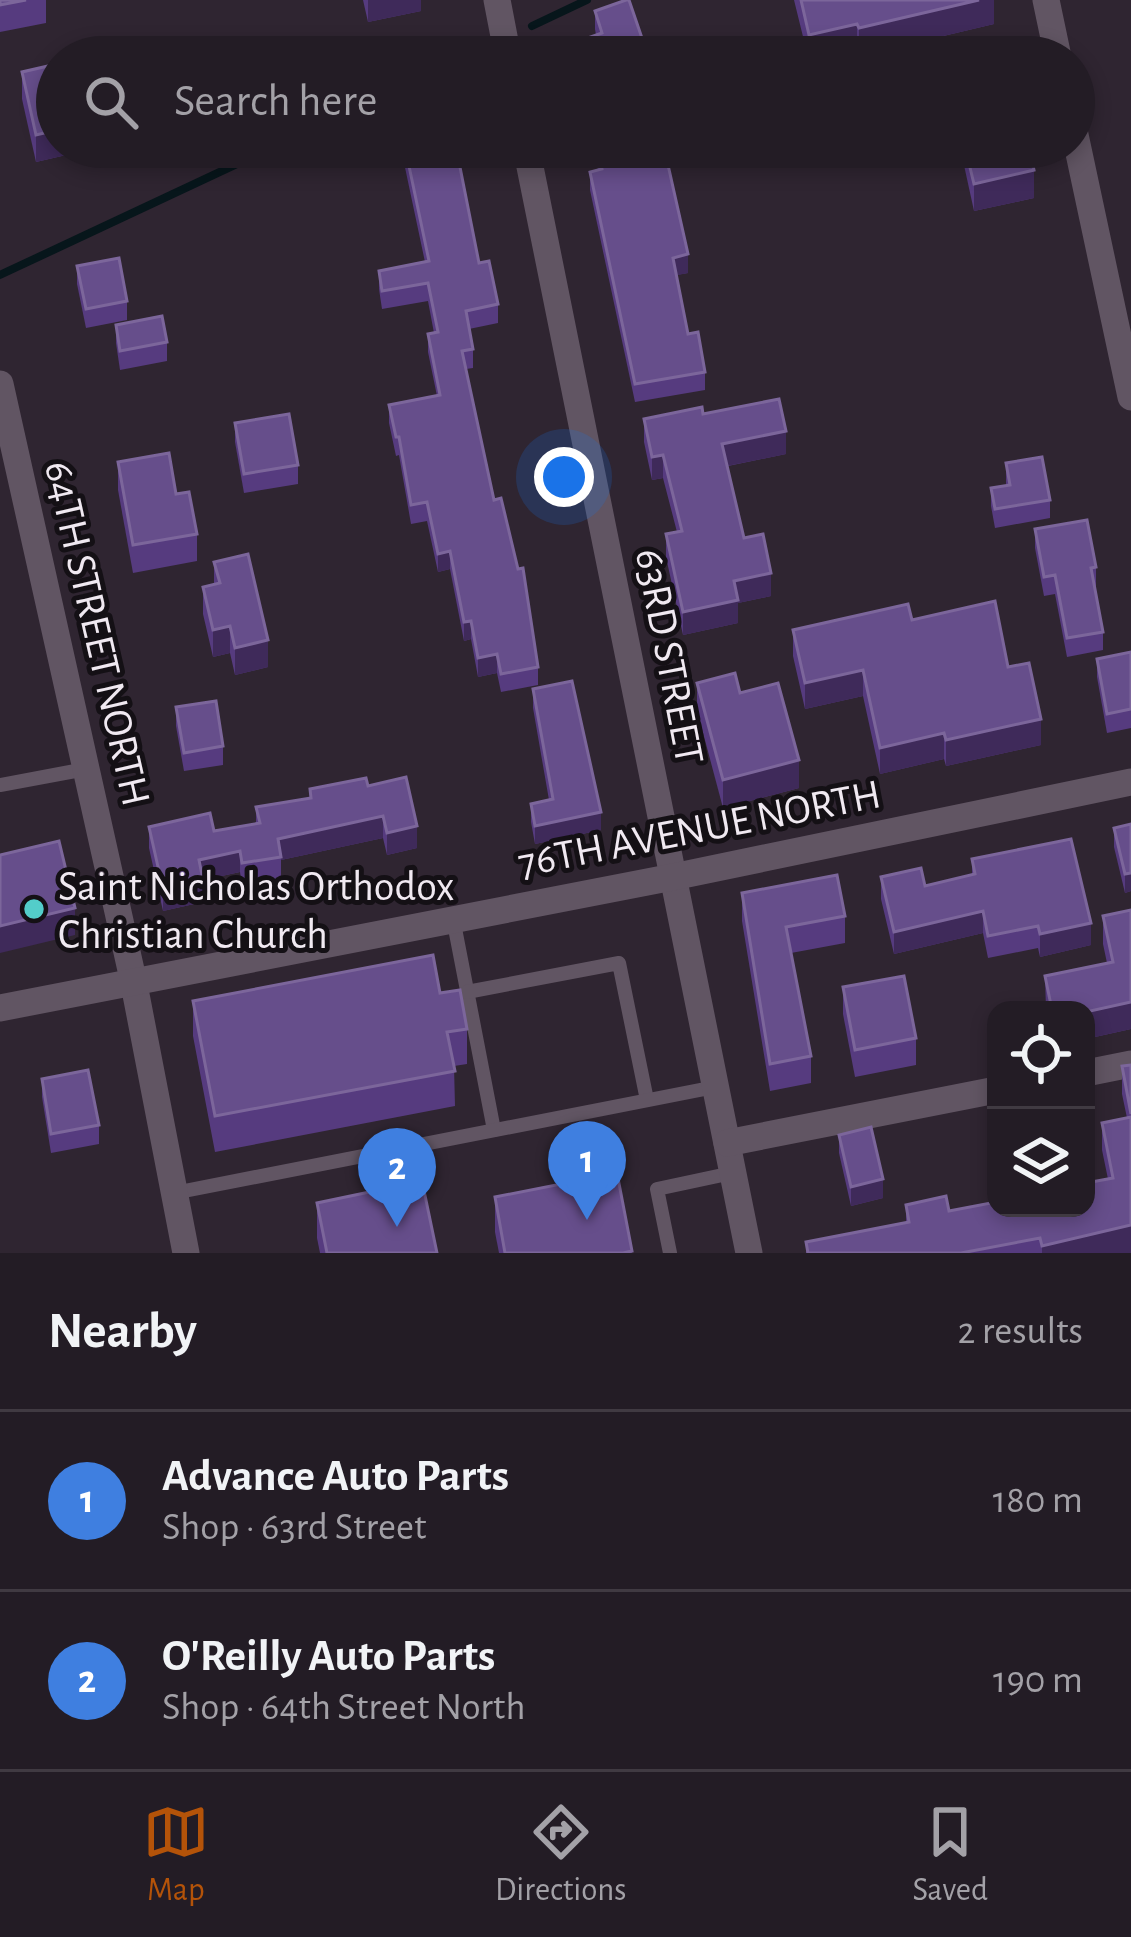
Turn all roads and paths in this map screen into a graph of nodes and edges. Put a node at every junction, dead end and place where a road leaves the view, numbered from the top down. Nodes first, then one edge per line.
1 (497, 0) edge
2 (1046, 0) edge
3 (504, 36) edge
4 (1054, 36) edge
5 (530, 168) edge
6 (1082, 168) edge
7 (0, 384) edge
8 (1131, 397) edge
9 (86, 770) junction
10 (1131, 782) edge
11 (0, 785) edge
12 (673, 877) junction
13 (453, 918) junction
14 (133, 980) junction
15 (467, 992) junction
16 (0, 1008) edge
17 (1131, 1064) edge
18 (1095, 1071) edge
19 (715, 1087) junction
20 (987, 1092) edge
21 (646, 1100) junction
22 (494, 1130) junction
23 (727, 1143) junction
24 (733, 1173) junction
25 (174, 1193) junction
26 (186, 1253) edge
27 (670, 1253) edge
28 (748, 1253) edge

1 - 3 street
2 - 4 street
5 - 12 street, 63RD STREET
6 - 8 street
7 - 9 street, 64TH STREET NORTH
9 - 11 lane
9 - 14 street, 64TH STREET NORTH
10 - 12 street, 76TH AVENUE NORTH
12 - 13 street, 76TH AVENUE NORTH
12 - 19 street, 63RD STREET
13 - 14 street, 76TH AVENUE NORTH
13 - 15 lane
14 - 16 street, 76TH AVENUE NORTH
14 - 25 street, 64TH STREET NORTH
15 - 21 lane
15 - 22 lane
17 - 18 street
19 - 21 lane
19 - 23 street, 63RD STREET
20 - 23 street
21 - 22 lane
22 - 25 lane
23 - 24 street, 63RD STREET
24 - 27 lane
24 - 28 street, 63RD STREET
25 - 26 street, 64TH STREET NORTH

